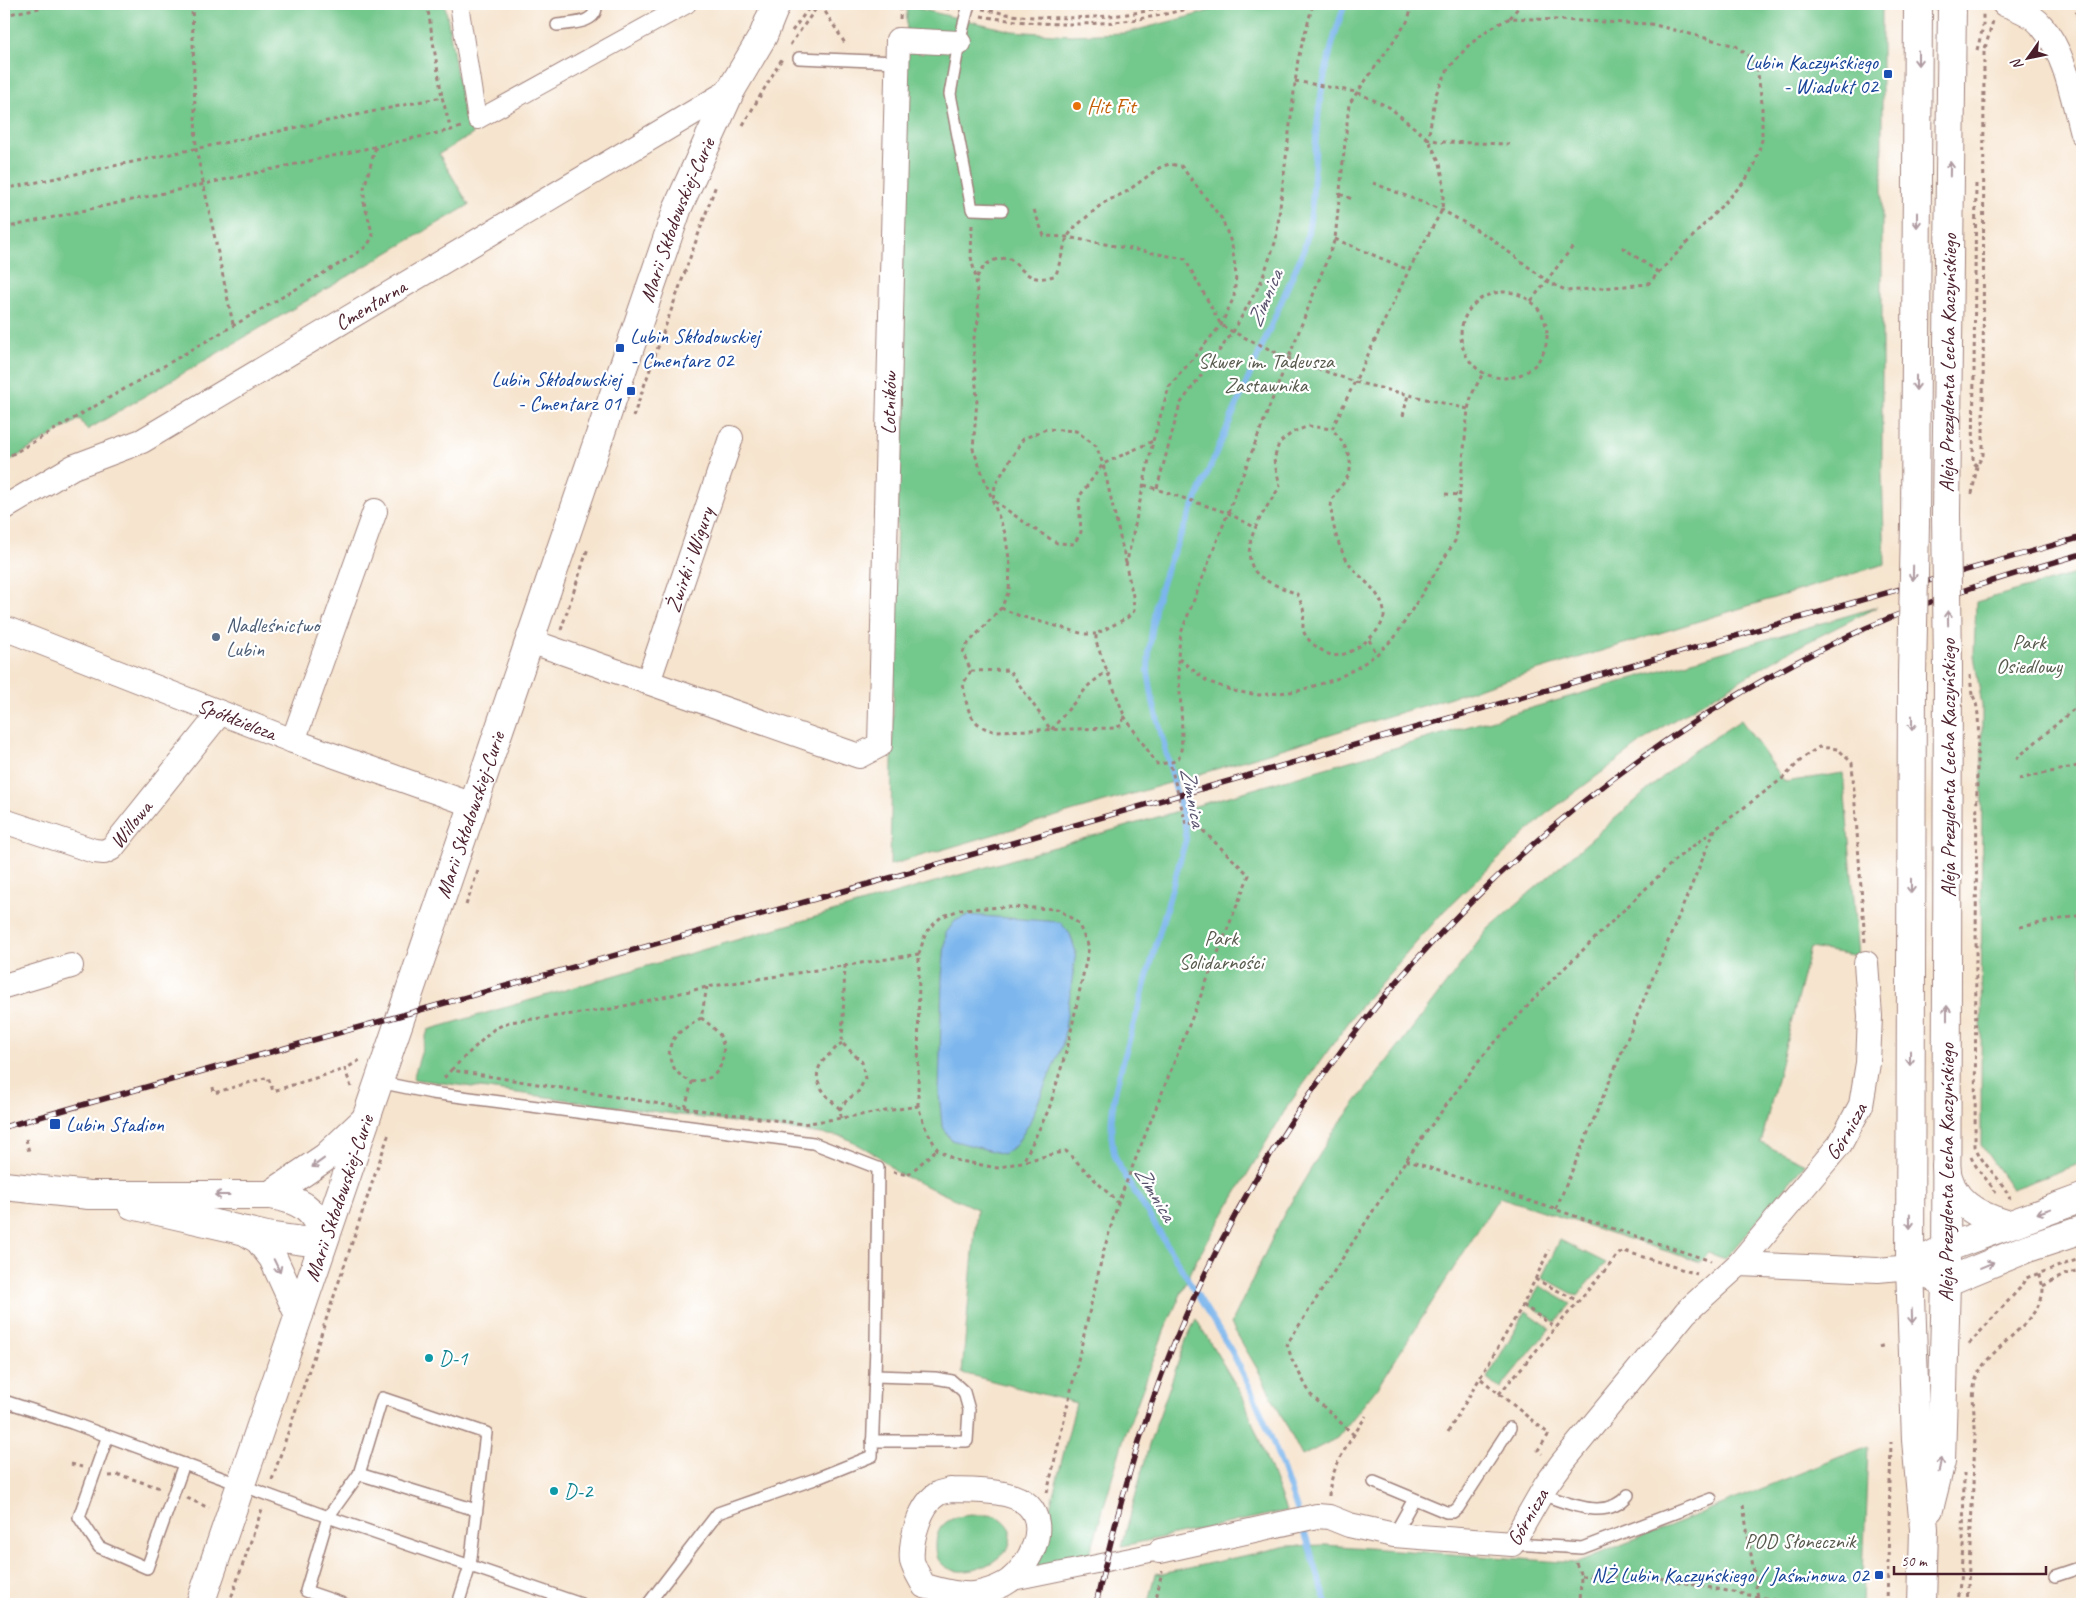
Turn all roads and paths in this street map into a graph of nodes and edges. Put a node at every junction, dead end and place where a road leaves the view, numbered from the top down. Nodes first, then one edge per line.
1 (57, 4) edge
2 (192, 4) edge
3 (427, 4) edge
4 (459, 4) edge
5 (596, 4) edge
6 (687, 4) edge
7 (776, 4) edge
8 (806, 4) edge
9 (832, 4) edge
10 (858, 4) edge
11 (930, 4) edge
12 (1177, 4) edge
13 (1203, 4) edge
14 (1313, 4) edge
15 (1413, 4) edge
16 (1521, 4) edge
17 (1918, 4) edge
18 (1952, 4) edge
19 (2074, 4) edge
20 (814, 6) edge
21 (968, 8) edge
22 (1994, 10) edge
23 (4, 15) edge
24 (1510, 18) junction
25 (557, 25) dead end
26 (2082, 32) edge
27 (762, 36) junction
28 (959, 43) junction
29 (897, 51) junction
30 (1976, 52) dead end
31 (800, 58) dead end
32 (856, 61) junction
33 (1295, 81) junction
34 (2077, 89) edge
35 (731, 90) junction
36 (1356, 92) junction
37 (442, 97) junction
38 (478, 120) junction
39 (451, 130) junction
40 (740, 132) dead end
41 (2082, 133) edge
42 (1428, 139) junction
43 (1510, 144) dead end
44 (376, 146) junction
45 (196, 149) junction
46 (719, 177) dead end
47 (1976, 181) dead end
48 (1373, 183) dead end
49 (202, 185) junction
50 (4, 189) edge
51 (1340, 194) junction
52 (1354, 200) dead end
53 (972, 209) junction
54 (1002, 210) dead end
55 (1034, 210) dead end
56 (1442, 210) junction
57 (4, 228) edge
58 (1067, 237) junction
59 (1335, 239) junction
60 (1574, 245) dead end
61 (1622, 247) dead end
62 (1408, 270) junction
63 (1658, 272) junction
64 (976, 279) junction
65 (1547, 281) junction
66 (1531, 301) junction
67 (233, 324) junction
68 (1221, 325) junction
69 (1233, 332) junction
70 (1288, 358) junction
71 (1483, 373) junction
72 (1355, 382) junction
73 (1408, 395) junction
74 (1468, 409) junction
75 (1403, 416) dead end
76 (632, 421) dead end
77 (1332, 429) junction
78 (731, 438) dead end
79 (1154, 441) junction
80 (4, 459) edge
81 (1103, 464) junction
82 (1977, 466) junction
83 (1144, 485) junction
84 (1157, 488) junction
85 (1445, 494) dead end
86 (1461, 495) junction
87 (993, 500) junction
88 (1970, 500) dead end
89 (4, 508) edge
90 (375, 510) dead end
91 (1228, 513) junction
92 (1254, 527) junction
93 (590, 543) dead end
94 (1126, 566) junction
95 (1001, 608) junction
96 (4, 628) edge
97 (1096, 634) junction
98 (1369, 640) junction
99 (542, 645) junction
100 (1377, 654) junction
101 (1178, 659) junction
102 (971, 671) junction
103 (1107, 671) junction
104 (648, 682) junction
105 (1972, 695) dead end
106 (2082, 702) edge
107 (220, 713) junction
108 (1124, 715) junction
109 (1051, 730) junction
110 (293, 741) junction
111 (2016, 759) dead end
112 (1170, 763) junction
113 (2082, 765) edge
114 (2019, 779) dead end
115 (473, 806) junction
116 (4, 821) edge
117 (1717, 827) junction
118 (480, 867) dead end
119 (464, 913) dead end
120 (2082, 915) edge
121 (2020, 927) dead end
122 (919, 954) junction
123 (1866, 963) joint
124 (845, 965) junction
125 (71, 966) dead end
126 (4, 986) edge
127 (707, 987) junction
128 (701, 1018) junction
129 (842, 1043) junction
130 (345, 1069) dead end
131 (451, 1070) junction
132 (379, 1082) junction
133 (692, 1082) junction
134 (213, 1088) dead end
135 (432, 1092) junction
136 (918, 1106) junction
137 (685, 1108) junction
138 (840, 1109) junction
139 (841, 1118) junction
140 (379, 1123) junction
141 (26, 1139) dead end
142 (937, 1149) junction
143 (29, 1152) dead end
144 (1406, 1160) junction
145 (1024, 1161) junction
146 (1946, 1166) junction
147 (878, 1168) junction
148 (4, 1186) edge
149 (89, 1195) junction
150 (270, 1195) junction
151 (2082, 1198) edge
152 (1118, 1203) junction
153 (1556, 1209) junction
154 (2009, 1214) junction
155 (2082, 1230) edge
156 (245, 1231) junction
157 (324, 1239) junction
158 (1946, 1248) junction
159 (1549, 1250) dead end
160 (2082, 1258) edge
161 (1910, 1267) junction
162 (1736, 1268) junction
163 (2082, 1269) edge
164 (1696, 1274) dead end
165 (1535, 1279) junction
166 (1946, 1282) junction
167 (1578, 1302) junction
168 (1523, 1304) junction
169 (299, 1315) junction
170 (1556, 1328) junction
171 (1969, 1344) dead end
172 (1879, 1347) dead end
173 (1888, 1353) dead end
174 (874, 1376) junction
175 (1481, 1379) junction
176 (1499, 1394) junction
177 (4, 1401) edge
178 (1366, 1416) dead end
179 (1510, 1428) dead end
180 (1448, 1432) dead end
181 (1354, 1435) junction
182 (1891, 1436) dead end
183 (107, 1438) junction
184 (872, 1441) junction
185 (1548, 1459) dead end
186 (184, 1464) junction
187 (1964, 1472) dead end
188 (359, 1474) junction
189 (1374, 1482) dead end
190 (242, 1485) junction
191 (1541, 1494) junction
192 (1628, 1495) dead end
193 (267, 1496) junction
194 (1414, 1499) junction
195 (1711, 1499) dead end
196 (1743, 1505) dead end
197 (476, 1510) junction
198 (1323, 1516) junction
199 (328, 1518) junction
200 (1038, 1527) junction
201 (1924, 1530) junction
202 (1394, 1535) junction
203 (1512, 1544) junction
204 (1573, 1548) junction
205 (1160, 1551) junction
206 (470, 1566) junction
207 (2082, 1567) edge
208 (1581, 1576) junction
209 (2055, 1576) dead end
210 (1008, 1582) junction
211 (924, 1595) edge
212 (1758, 1598) junction
213 (949, 1599) edge
214 (200, 1604) edge
215 (229, 1604) edge
216 (344, 1604) edge
217 (458, 1604) edge
218 (581, 1604) edge
219 (648, 1604) edge
220 (1155, 1604) edge
221 (1580, 1604) edge
222 (1759, 1604) edge
223 (1796, 1604) edge
224 (1887, 1604) edge
225 (1922, 1604) edge
226 (1958, 1604) edge
227 (1967, 1604) edge

1 - 23 path
2 - 45 path
3 - 37 path
4 - 38 street
5 - 25 lane
6 - 38 street
7 - 27 main road, Marii Skłodowskiej-Curie
8 - 20 path
9 - 10 path
11 - 21 path
12 - 21 path
13 - 21 path
14 - 33 path
15 - 36 path
16 - 24 path
17 -> 161 main road, Aleja Prezydenta Lecha Kaczyńskiego, bridge
146 -> 18 main road, Aleja Prezydenta Lecha Kaczyńskiego, bridge
19 - 26 path
20 - 27 main road, Marii Skłodowskiej-Curie
20 - 32 path
20 - 40 path
21 - 28 lane
22 - 30 path
22 - 34 street
22 - 82 path
24 - 42 path
24 - 63 path
27 - 35 main road, Marii Skłodowskiej-Curie
28 - 29 street
28 - 53 lane
29 - 32 lane
29 - 104 street, Lotników
31 - 32 lane
33 - 36 path
33 - 69 path
34 - 41 street
35 - 89 street, Cmentarna
35 - 99 main road, Marii Skłodowskiej-Curie
36 - 42 path
36 - 51 path
37 - 39 path
37 - 45 path
38 - 39 path
39 - 44 path
42 - 43 path
42 - 56 path
44 - 49 path
44 - 67 path
45 - 49 path
45 - 50 path
46 - 76 path
47 - 82 path
48 - 56 path
49 - 57 path
49 - 67 path
51 - 52 path
51 - 59 path
53 - 54 lane
53 - 64 path
55 - 58 path
56 - 62 path
56 - 65 path
58 - 64 path
58 - 68 path
58 - 68 path
59 - 62 path
59 - 70 path
60 - 65 path
61 - 63 path
62 - 72 path
63 - 65 path
64 - 87 path
65 - 66 path
66 - 71 path
66 - 71 path
67 - 80 path
68 - 69 path
68 - 79 path
69 - 70 path
69 - 84 path
70 - 72 path
70 - 91 path
71 - 74 path
72 - 73 path
72 - 77 path
73 - 74 path
73 - 75 path
74 - 86 path
77 - 92 path
77 - 98 path
78 - 104 street, Żwirki i Wigury
79 - 81 path
79 - 83 path
81 - 87 path
81 - 87 path
81 - 94 path
82 - 88 path
83 - 84 path
83 - 94 path
84 - 91 path
85 - 86 path
86 - 100 path
87 - 95 path
90 - 110 street
91 - 92 path
91 - 101 path
92 - 98 path
93 - 99 path
94 - 97 path
95 - 97 path
95 - 102 path
96 - 107 street, Spółdzielcza
97 - 103 path
98 - 100 path
99 - 104 street
99 - 115 main road, Marii Skłodowskiej-Curie
100 - 101 path
101 - 112 path
102 - 109 path
102 - 109 path
103 - 108 path
103 - 109 path
105 - 154 path
106 - 111 path
107 - 110 street, Spółdzielcza
107 - 116 street, Willowa
108 - 109 path
108 - 112 path
110 - 115 street, Spółdzielcza
112 - 152 path
113 - 114 path
115 - 132 main road, Marii Skłodowskiej-Curie
117 - 123 path
117 - 144 path
117 - 153 path
118 - 119 path
120 - 121 path
122 - 124 path
122 - 136 path
122 - 145 path
123 - 162 street, Górnicza
124 - 127 path
124 - 129 path
125 - 126 street
127 - 128 path
127 - 131 path
128 - 133 path
128 - 133 path
129 - 138 path
129 - 138 path
130 - 134 path
131 - 135 path
131 - 137 path
132 - 135 lane
132 - 140 main road, Marii Skłodowskiej-Curie
133 - 137 path
135 - 147 lane
136 - 139 path
136 - 142 path
137 - 139 path
138 - 139 path
140 -> 150 main road
140 - 157 main road, Marii Skłodowskiej-Curie
140 - 193 path
141 - 143 path
142 - 145 path
142 - 147 path
144 - 153 path
144 - 181 path
145 - 152 path
146 - 154 main road
146 - 158 main road, Aleja Prezydenta Lecha Kaczyńskiego
147 - 174 lane
148 - 149 main road
150 -> 149 main road
149 - 156 main road
150 - 157 main road
151 -> 154 main road
152 - 200 path
153 - 162 path
154 - 158 main road
166 -> 155 main road
156 - 157 main road
156 -> 169 main road
157 - 169 main road, Marii Skłodowskiej-Curie
158 - 161 main road
158 - 166 main road, Aleja Prezydenta Lecha Kaczyńskiego
159 - 165 path
160 - 171 path
161 - 162 street
161 - 166 main road
161 -> 201 main road, Aleja Prezydenta Lecha Kaczyńskiego
162 - 191 street, Górnicza
163 - 227 path
164 - 167 path
165 - 167 path
165 - 168 path
201 -> 166 main road, Aleja Prezydenta Lecha Kaczyńskiego
167 - 170 path
168 - 170 path
168 - 175 path
169 - 190 main road, Marii Skłodowskiej-Curie
170 - 176 path
172 - 173 path
174 - 184 lane
174 - 184 lane
175 - 176 path
175 - 180 path
176 - 185 path
177 - 183 lane
178 - 181 path
179 - 194 lane
181 - 198 path
182 - 224 path
183 - 186 lane
183 - 186 lane
184 - 219 lane
186 - 190 lane
187 - 226 path
188 - 197 lane
188 - 197 lane
188 - 199 lane
189 - 194 lane
190 - 193 lane
190 - 214 main road, Marii Skłodowskiej-Curie
191 - 192 lane
191 - 203 street, Górnicza
193 - 199 lane
193 - 215 path
194 - 202 lane
195 - 204 lane
196 - 212 path
197 - 206 lane
198 - 202 street, Górnicza
198 - 205 street
199 - 206 lane
199 - 216 lane
200 - 210 street
200 - 211 street
201 - 225 main road, Aleja Prezydenta Lecha Kaczyńskiego
202 - 203 street, Górnicza
203 - 204 lane
204 - 208 path
205 - 210 street
205 - 220 path
206 - 217 lane
206 - 218 lane
207 - 209 lane
208 - 212 path
208 - 221 path
210 - 213 street
211 - 213 street
212 - 222 path
212 - 223 path

